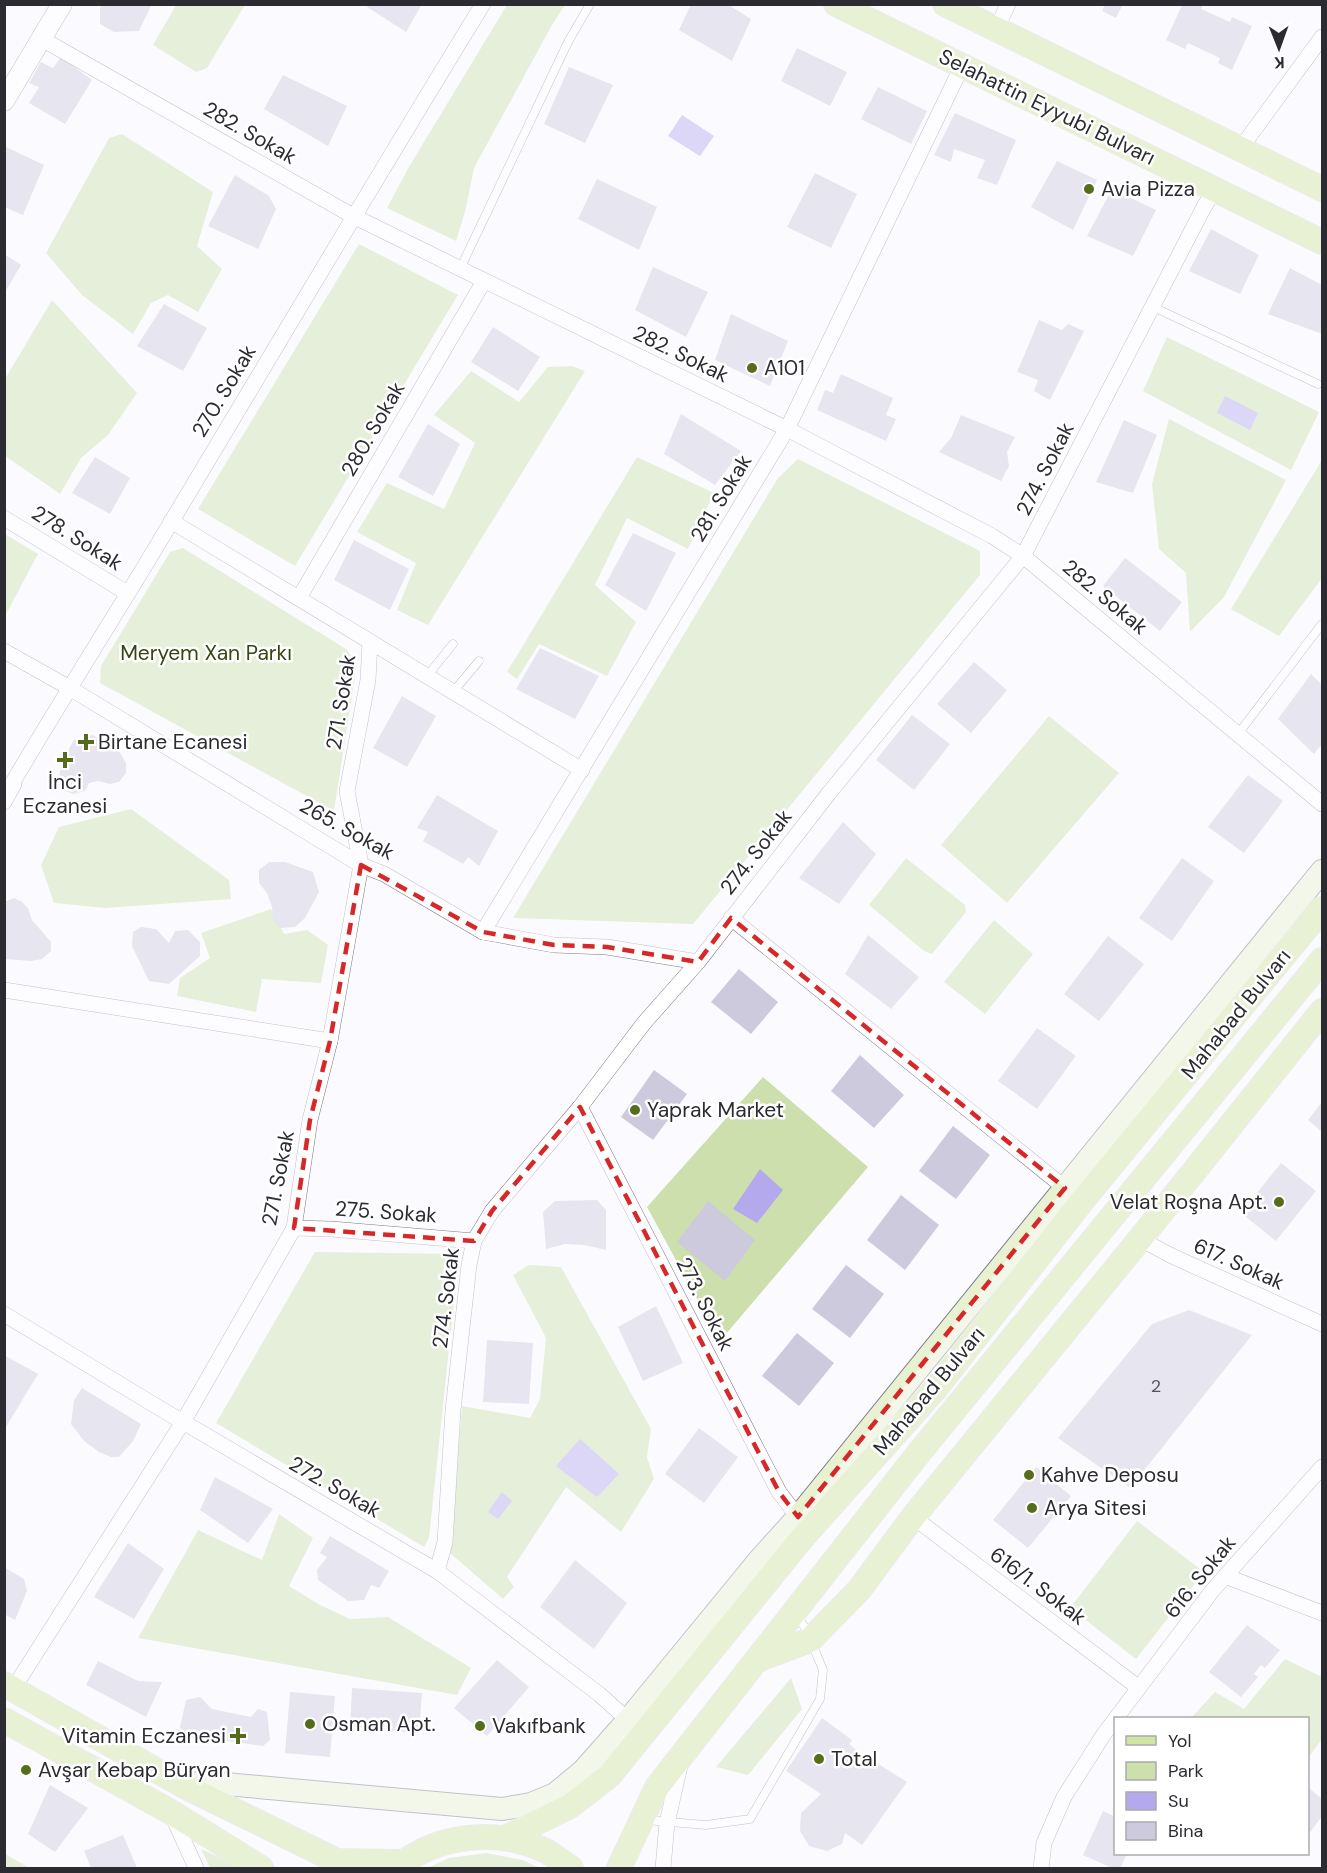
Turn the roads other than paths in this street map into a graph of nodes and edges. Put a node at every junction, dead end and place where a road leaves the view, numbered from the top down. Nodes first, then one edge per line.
1 (63, 4) edge
2 (483, 4) edge
3 (590, 4) edge
4 (836, 4) edge
5 (945, 4) edge
6 (1008, 4) edge
7 (996, 30) junction
8 (1323, 37) edge
9 (42, 39) junction
10 (962, 66) junction
11 (4, 101) edge
12 (1240, 148) junction
13 (1215, 189) junction
14 (1323, 189) edge
15 (353, 216) junction
16 (1323, 242) edge
17 (460, 269) junction
18 (484, 281) junction
19 (1152, 307) junction
20 (1318, 384) dead end
21 (787, 429) junction
22 (4, 518) edge
23 (171, 521) junction
24 (1023, 556) junction
25 (127, 593) junction
26 (299, 598) junction
27 (1323, 624) edge
28 (370, 642) junction
29 (453, 644) dead end
30 (4, 651) edge
31 (479, 661) dead end
32 (427, 676) junction
33 (68, 687) junction
34 (453, 692) junction
35 (1238, 734) junction
36 (582, 770) junction
37 (9, 782) edge
38 (4, 801) edge
39 (1323, 804) edge
40 (361, 865) junction
41 (1323, 871) edge
42 (1323, 909) edge
43 (731, 918) junction
44 (483, 932) junction
45 (1323, 960) edge
46 (698, 962) junction
47 (4, 990) edge
48 (1323, 1011) edge
49 (330, 1041) junction
50 (580, 1107) junction
51 (1065, 1188) junction
52 (294, 1228) junction
53 (1140, 1239) junction
54 (474, 1241) junction
55 (4, 1314) edge
56 (1323, 1324) edge
57 (183, 1422) junction
58 (1323, 1467) edge
59 (798, 1517) junction
60 (913, 1517) junction
61 (438, 1571) junction
62 (1225, 1576) junction
63 (794, 1612) junction
64 (1323, 1613) edge
65 (810, 1640) junction
66 (757, 1660) junction
67 (9, 1686) edge
68 (1139, 1688) junction
69 (1117, 1717) edge
70 (4, 1720) edge
71 (628, 1720) junction
72 (1114, 1721) edge
73 (682, 1755) junction
74 (180, 1784) junction
75 (171, 1812) junction
76 (641, 1820) junction
77 (667, 1823) junction
78 (505, 1838) junction
79 (338, 1865) edge
80 (401, 1865) edge
81 (196, 1869) edge
82 (261, 1869) edge
83 (571, 1869) edge
84 (619, 1869) edge
85 (663, 1869) edge
86 (1041, 1869) edge

1 - 9 street
2 - 15 street, 270. Sokak
3 - 17 lane
4 - 10 main road, Selahattin Eyyubi Bulvarı
5 - 7 main road
6 - 7 street
7 - 12 main road
8 - 12 street
9 - 11 street
9 - 15 street, 282. Sokak
10 - 13 main road, Selahattin Eyyubi Bulvarı
10 - 21 street, 281. Sokak
12 - 14 main road
13 - 16 main road, Selahattin Eyyubi Bulvarı
13 - 19 street, 274. Sokak
15 - 17 street, 282. Sokak
15 - 23 street, 270. Sokak
17 - 18 street, 282. Sokak
18 - 21 street, 282. Sokak
18 - 26 street, 280. Sokak
19 - 20 lane
19 - 24 street, 274. Sokak
21 - 24 street, 282. Sokak
21 - 36 street, 281. Sokak
22 - 25 street, 278. Sokak
23 - 25 street, 270. Sokak
23 - 26 street
24 - 35 street, 282. Sokak
24 - 43 street, 274. Sokak
25 - 33 street, 270. Sokak
26 - 28 street
27 - 35 lane
28 - 32 street
28 - 40 street, 271. Sokak
29 - 32 lane
30 - 33 street, 265. Sokak
31 - 34 lane
32 - 34 street
33 - 37 street, 270. Sokak
33 - 40 street, 265. Sokak
34 - 36 street
35 - 39 street, 282. Sokak
36 - 44 street, 281. Sokak
37 - 38 street, 270. Sokak
40 - 44 street, 265. Sokak
40 - 49 street, 271. Sokak
41 - 51 main road
42 - 78 main road, Mahabad Bulvarı
43 - 46 street, 274. Sokak
43 - 51 street
44 - 46 street, 265. Sokak
45 - 63 main road, Mahabad Bulvarı
46 - 50 street, 274. Sokak
47 - 49 street
48 - 53 main road
49 - 52 street, 271. Sokak
50 - 54 street, 274. Sokak
50 - 59 street, 273. Sokak
51 - 59 main road
52 - 54 street, 275. Sokak
52 - 57 street, 271. Sokak
53 - 56 street, 617. Sokak
53 - 60 main road
54 - 61 street, 274. Sokak
55 - 57 street, 272. Sokak
57 - 61 street, 272. Sokak
57 - 67 street, 271. Sokak
58 - 62 street, 616. Sokak
59 - 71 main road
60 - 65 main road
60 - 68 street, 616/1. Sokak
61 - 71 street, 272. Sokak
62 - 64 street
62 - 68 street, 616. Sokak
63 - 65 lane
63 - 66 main road, Mahabad Bulvarı
65 - 66 main road
65 - 77 lane
66 - 73 main road, Mahabad Bulvarı
67 - 74 main road
68 - 69 street, 616. Sokak
70 - 75 main road
71 - 74 main road
72 - 86 street, 616. Sokak
73 - 76 main road, Mahabad Bulvarı
73 - 77 street
74 - 79 main road
75 - 81 street
75 - 82 main road
76 - 77 lane
76 - 84 main road, Mahabad Bulvarı
77 - 85 street
78 - 80 main road
78 - 83 main road
79 - 80 main road

